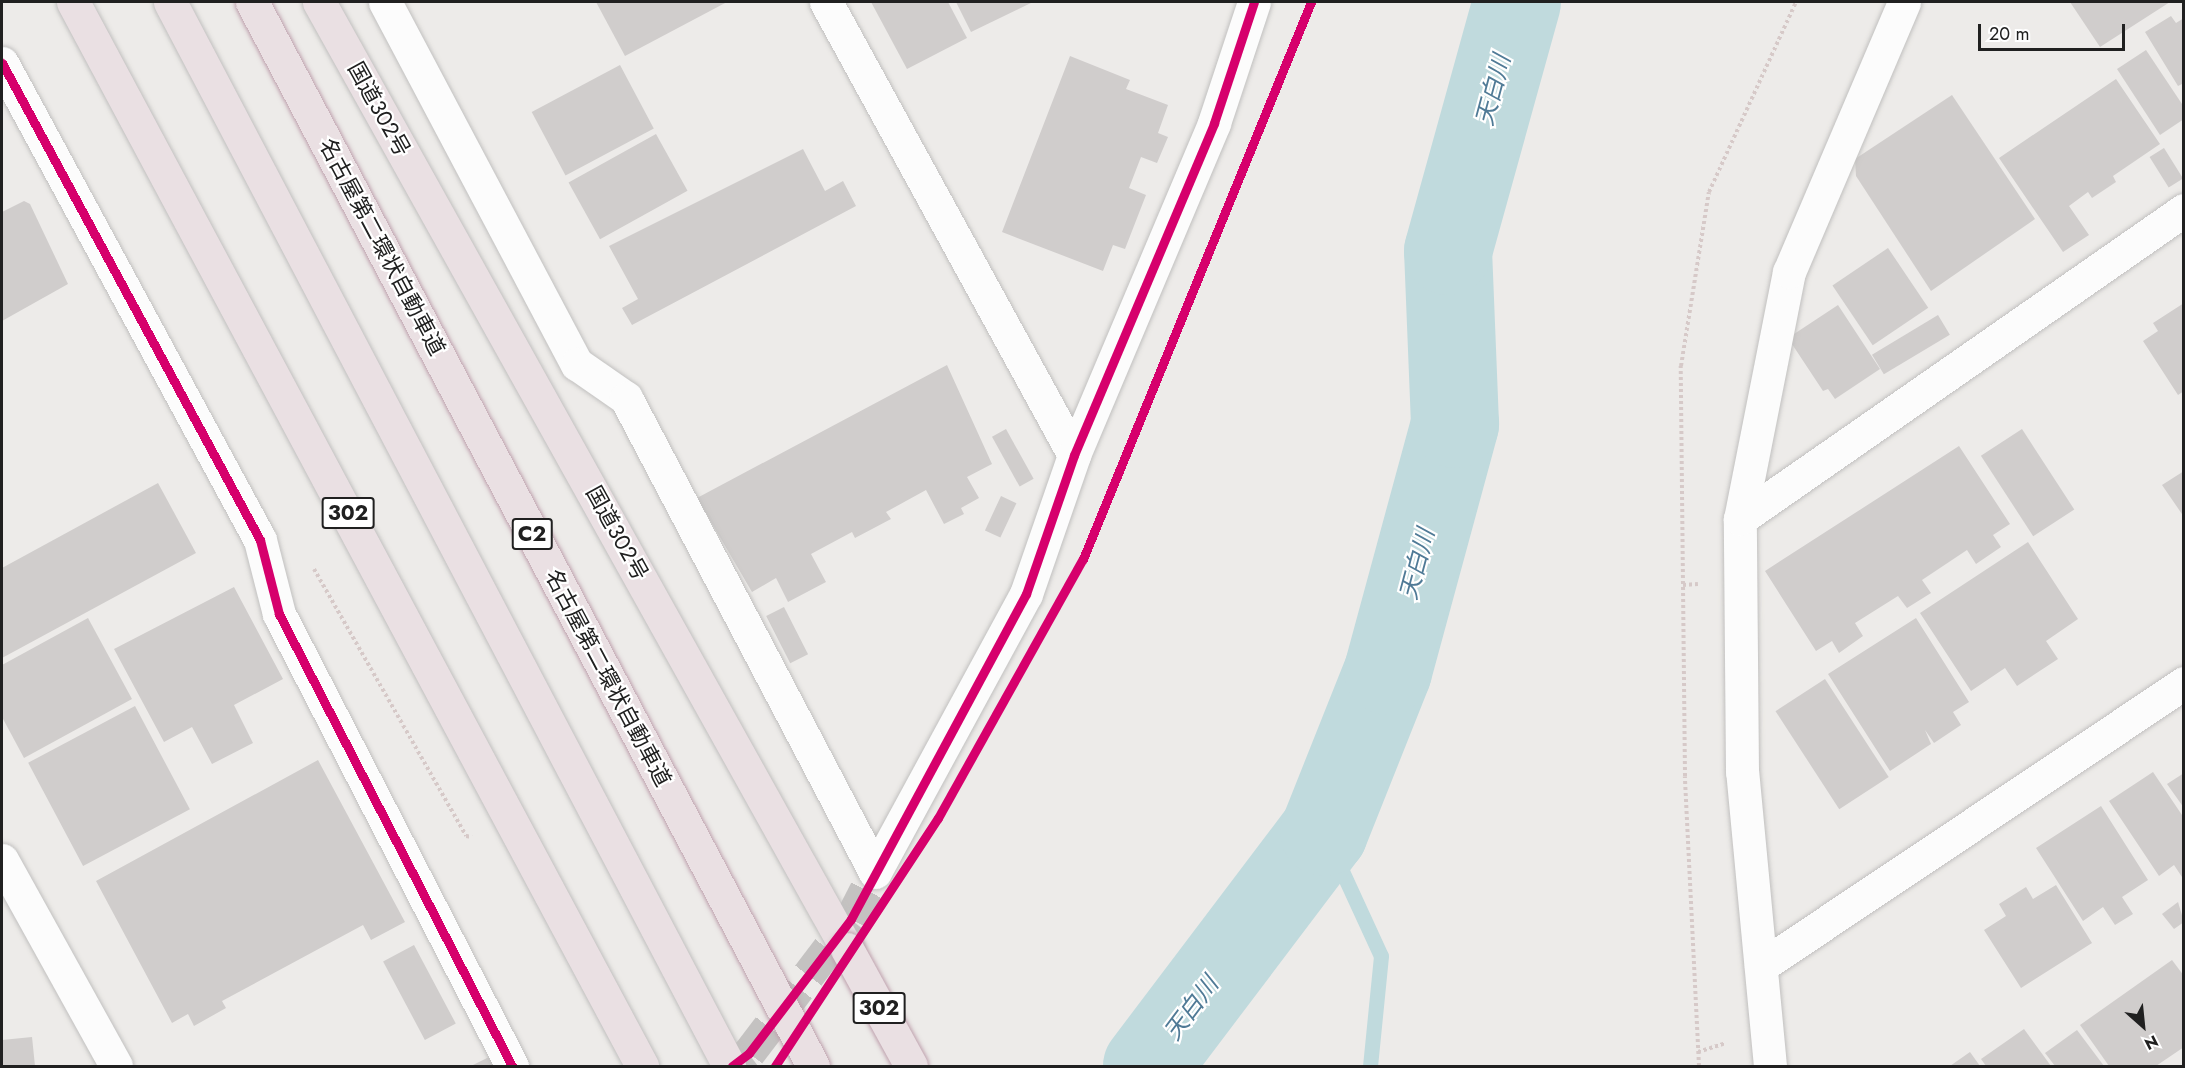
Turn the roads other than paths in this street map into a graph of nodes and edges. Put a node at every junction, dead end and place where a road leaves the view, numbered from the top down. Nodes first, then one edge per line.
1 (72, 2) edge
2 (170, 2) edge
3 (252, 2) edge
4 (319, 2) edge
5 (385, 2) edge
6 (826, 2) edge
7 (1254, 2) edge
8 (1904, 2) edge
9 (2, 63) edge
10 (2184, 210) edge
11 (1074, 455) junction
12 (1740, 519) junction
13 (2184, 683) edge
14 (2, 860) edge
15 (1761, 966) junction
16 (116, 1066) edge
17 (512, 1066) edge
18 (642, 1066) edge
19 (729, 1066) edge
20 (813, 1066) edge
21 (911, 1066) edge
22 (1770, 1066) edge

1 - 18 highway, 302
2 - 19 highway
3 - 20 highway, 名古屋第二環状自動車道 / C2, bridge
4 - 21 highway, 国道302号 / 302, bridge
5 - 11 street
6 - 11 street
7 - 11 street
8 - 12 street
9 - 17 street
10 - 12 street
12 - 15 street
13 - 15 street
14 - 16 street
15 - 22 street

